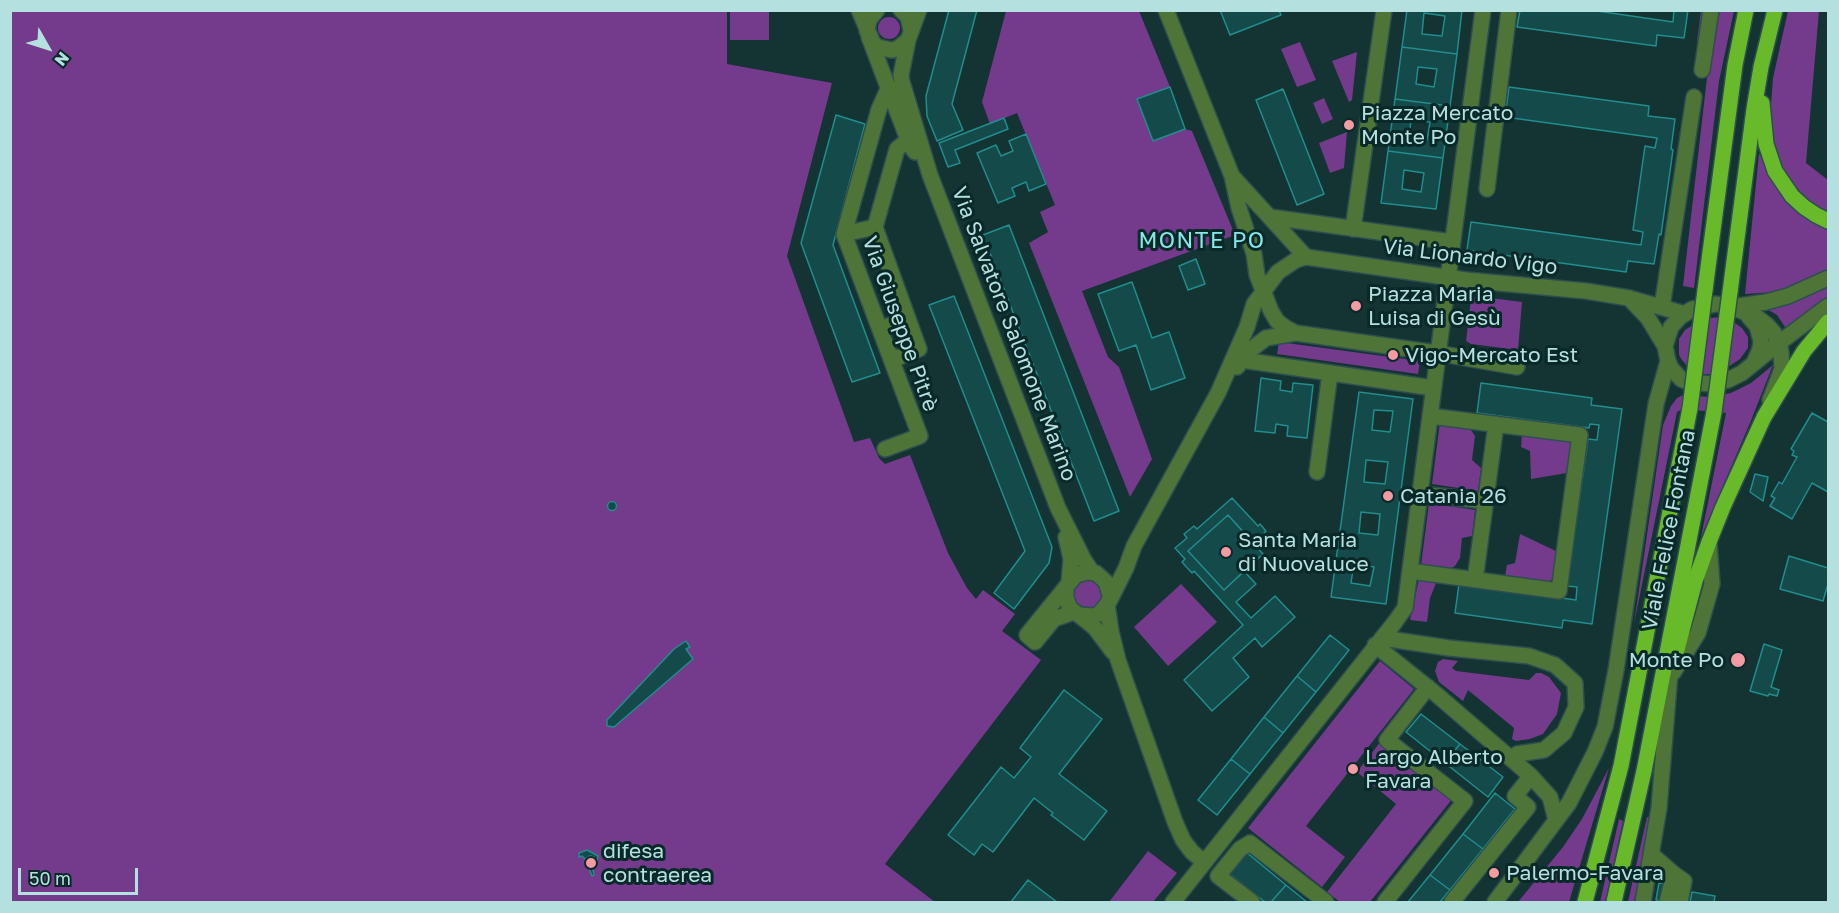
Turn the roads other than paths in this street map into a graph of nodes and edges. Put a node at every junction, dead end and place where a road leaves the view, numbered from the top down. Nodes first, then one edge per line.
1 (859, 10) edge
2 (877, 10) edge
3 (901, 10) edge
4 (919, 10) edge
5 (1166, 10) edge
6 (1384, 10) edge
7 (1483, 10) edge
8 (1509, 10) edge
9 (1711, 10) edge
10 (1746, 10) edge
11 (1775, 10) edge
12 (868, 34) junction
13 (909, 35) junction
14 (1761, 67) junction
15 (1701, 70) dead end
16 (888, 88) junction
17 (1694, 97) dead end
18 (910, 145) junction
19 (930, 175) junction
20 (1232, 176) junction
21 (858, 183) junction
22 (1487, 189) dead end
23 (885, 190) junction
24 (1270, 217) junction
25 (1828, 221) edge
26 (875, 227) junction
27 (1353, 229) junction
28 (844, 234) junction
29 (1452, 242) junction
30 (1306, 256) junction
31 (1448, 277) junction
32 (1828, 278) edge
33 (1264, 291) junction
34 (1629, 298) junction
35 (1731, 300) junction
36 (1828, 306) edge
37 (1662, 307) junction
38 (1685, 314) junction
39 (1747, 315) junction
40 (908, 319) junction
41 (1828, 321) edge
42 (880, 329) junction
43 (1296, 333) junction
44 (1779, 343) junction
45 (1437, 353) junction
46 (1666, 353) junction
47 (892, 360) junction
48 (1242, 360) junction
49 (1517, 367) dead end
50 (1748, 368) junction
51 (1330, 373) junction
52 (1682, 379) junction
53 (1433, 388) junction
54 (1218, 393) junction
55 (1656, 404) junction
56 (1430, 416) junction
57 (1764, 417) junction
58 (1496, 424) junction
59 (885, 449) dead end
60 (1317, 472) dead end
61 (1420, 494) junction
62 (1486, 501) junction
63 (1058, 508) junction
64 (1134, 546) junction
65 (1410, 572) junction
66 (1094, 573) junction
67 (1475, 580) junction
68 (1067, 585) junction
69 (1108, 603) junction
70 (1676, 603) junction
71 (1077, 614) junction
72 (1379, 642) junction
73 (1118, 660) junction
74 (1670, 678) junction
75 (1428, 687) junction
76 (1517, 754) dead end
77 (1648, 754) junction
78 (1531, 776) junction
79 (1556, 820) junction
80 (1651, 854) junction
81 (1204, 862) junction
82 (1674, 874) junction
83 (1173, 903) edge
84 (1252, 903) edge
85 (1326, 903) edge
86 (1385, 903) edge
87 (1452, 903) edge
88 (1495, 903) edge
89 (1585, 903) edge
90 (1614, 903) edge
91 (1642, 903) edge
92 (1667, 903) edge
93 (1680, 903) edge

1 - 12 street
2 - 12 street
3 - 13 street
4 - 13 street
5 - 20 street
6 - 27 street
7 - 29 street
8 - 22 street
9 - 15 street
10 - 89 main road, bridge
11 - 14 main road
12 - 13 street
12 - 16 street
13 - 19 street
14 - 25 main road
14 - 35 main road, Viale Felice Fontana
16 - 18 street
16 - 21 street, Via Giuseppe Pitrè
17 - 37 street
18 - 19 street
18 - 23 street
19 - 63 street, Via Salvatore Salomone Marino
20 - 24 street
20 - 33 street
21 - 23 street
21 - 28 street, Via Giuseppe Pitrè
23 - 26 street
24 - 27 street
24 - 30 street
26 - 28 street
26 - 40 street
27 - 29 street
28 - 42 street, Via Giuseppe Pitrè
29 - 31 street
30 - 31 street, Via Lionardo Vigo
30 - 33 street
31 - 34 street, Via Lionardo Vigo
31 - 45 street
32 - 35 street
33 - 43 street
33 - 54 street
34 - 37 street, Via Lionardo Vigo
34 - 46 street
35 - 38 street
35 - 39 street
35 - 70 main road, Viale Felice Fontana, bridge
36 - 44 street
37 - 38 street, Via Lionardo Vigo
38 - 46 street
39 - 44 street
39 - 50 street
40 - 42 street
40 - 47 street
41 - 57 main road
42 - 47 street, Via Giuseppe Pitrè
43 - 45 street
43 - 48 street
44 - 50 street
44 - 57 street
45 - 49 street
45 - 53 street
46 - 52 street
46 - 55 street
47 - 59 street, Via Giuseppe Pitrè
48 - 51 street
48 - 54 street
50 - 52 street
51 - 53 street
51 - 60 street
52 - 55 street
53 - 56 street
54 - 64 street
55 - 79 street
56 - 58 street
56 - 61 street
57 - 74 main road
58 - 62 street
58 - 67 street
61 - 62 street
61 - 65 street
62 - 67 street
63 - 66 street
63 - 68 street
64 - 66 street
64 - 69 street
65 - 67 street
65 - 72 street
66 - 68 street
66 - 69 street
68 - 71 street
68 - 71 street
69 - 71 street
69 - 73 street
70 - 74 street
70 - 77 main road, Viale Felice Fontana
71 - 73 street
72 - 75 street
72 - 76 street
72 - 81 street
73 - 81 street
74 - 77 main road
74 - 80 street
75 - 78 street
75 - 86 street
77 - 90 main road, Viale Felice Fontana
78 - 79 street
78 - 87 street
79 - 88 street
80 - 82 street
80 - 91 street
81 - 83 street
82 - 92 street
82 - 93 street
84 - 85 street

